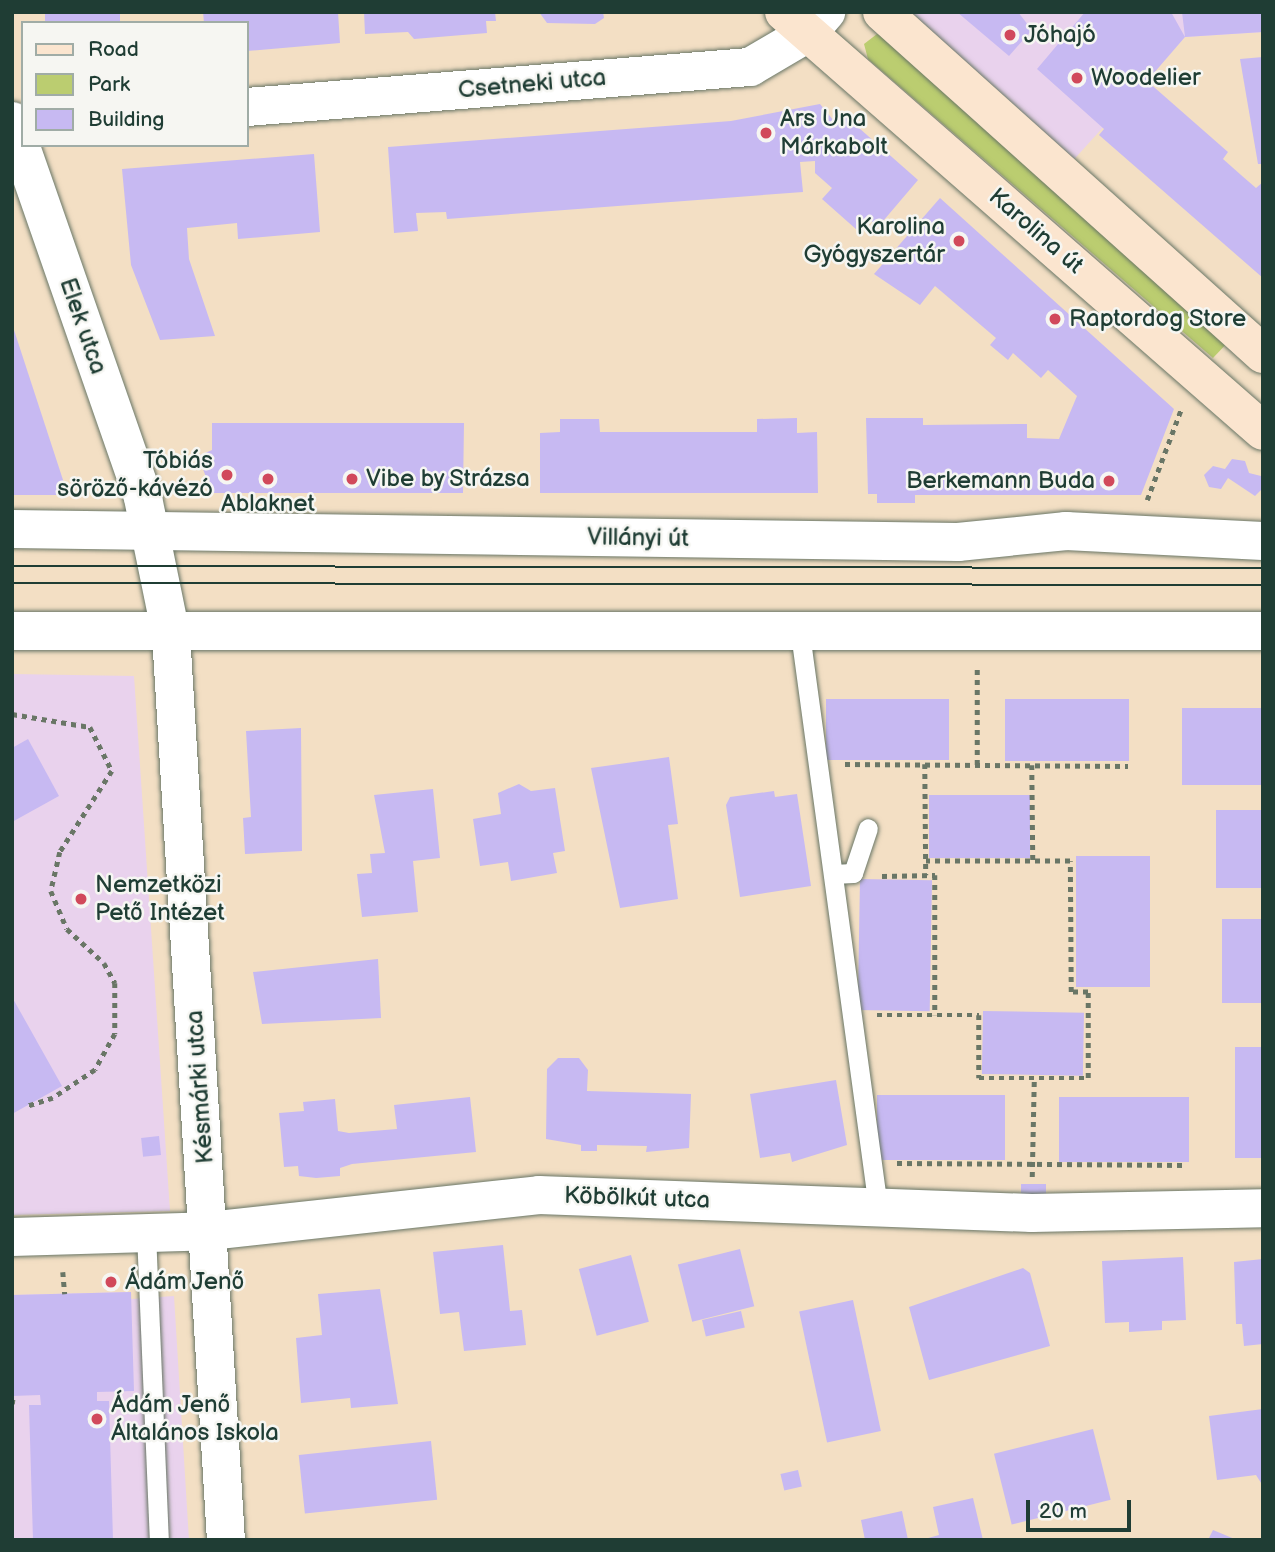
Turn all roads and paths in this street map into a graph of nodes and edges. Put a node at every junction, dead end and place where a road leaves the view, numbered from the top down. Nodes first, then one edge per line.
1 (882, 12) edge
2 (806, 19) edge
3 (248, 107) edge
4 (24, 147) edge
5 (1263, 354) edge
6 (1185, 399) dead end
7 (1263, 431) edge
8 (1145, 507) dead end
9 (12, 529) edge
10 (151, 531) junction
11 (1263, 541) edge
12 (12, 631) edge
13 (1263, 631) edge
14 (800, 633) junction
15 (171, 634) junction
16 (977, 675) dead end
17 (12, 714) edge
18 (835, 764) dead end
19 (925, 764) junction
20 (977, 765) junction
21 (1032, 765) junction
22 (1128, 766) dead end
23 (868, 828) dead end
24 (926, 860) junction
25 (1033, 861) junction
26 (853, 873) junction
27 (833, 874) junction
28 (926, 876) junction
29 (851, 1015) junction
30 (935, 1015) junction
31 (1034, 1078) junction
32 (25, 1107) dead end
33 (872, 1163) junction
34 (1032, 1163) junction
35 (1185, 1165) dead end
36 (878, 1208) junction
37 (1263, 1208) edge
38 (1032, 1213) junction
39 (209, 1231) junction
40 (146, 1233) junction
41 (12, 1237) edge
42 (13, 1396) edge
43 (12, 1404) edge
44 (159, 1540) edge
45 (226, 1540) edge

1 - 5 main road
2 - 3 street, Csetneki utca
2 - 7 main road, Karolina út
4 - 10 street, Elek utca
6 - 8 path
9 - 10 street, Villányi út
10 - 11 street, Villányi út
10 - 15 street, Elek utca
12 - 15 street
13 - 14 street
14 - 15 street
14 - 27 lane
15 - 39 street, Késmárki utca
16 - 20 path
17 - 32 path
18 - 19 path
19 - 20 path
19 - 24 path
20 - 21 path
21 - 22 path
21 - 25 path
23 - 26 lane
24 - 25 path
24 - 28 path
25 - 31 path
26 - 27 lane
26 - 28 path
27 - 29 lane
28 - 30 path
29 - 30 path
29 - 33 lane
30 - 31 path
31 - 34 path
33 - 34 path
33 - 36 lane
34 - 35 path
34 - 38 path
36 - 38 street, Köbölkút utca
36 - 39 street, Köbölkút utca
37 - 38 street, Köbölkút utca
39 - 40 street, Köbölkút utca
39 - 45 street, Késmárki utca
40 - 41 street, Köbölkút utca
40 - 44 lane
42 - 43 path

